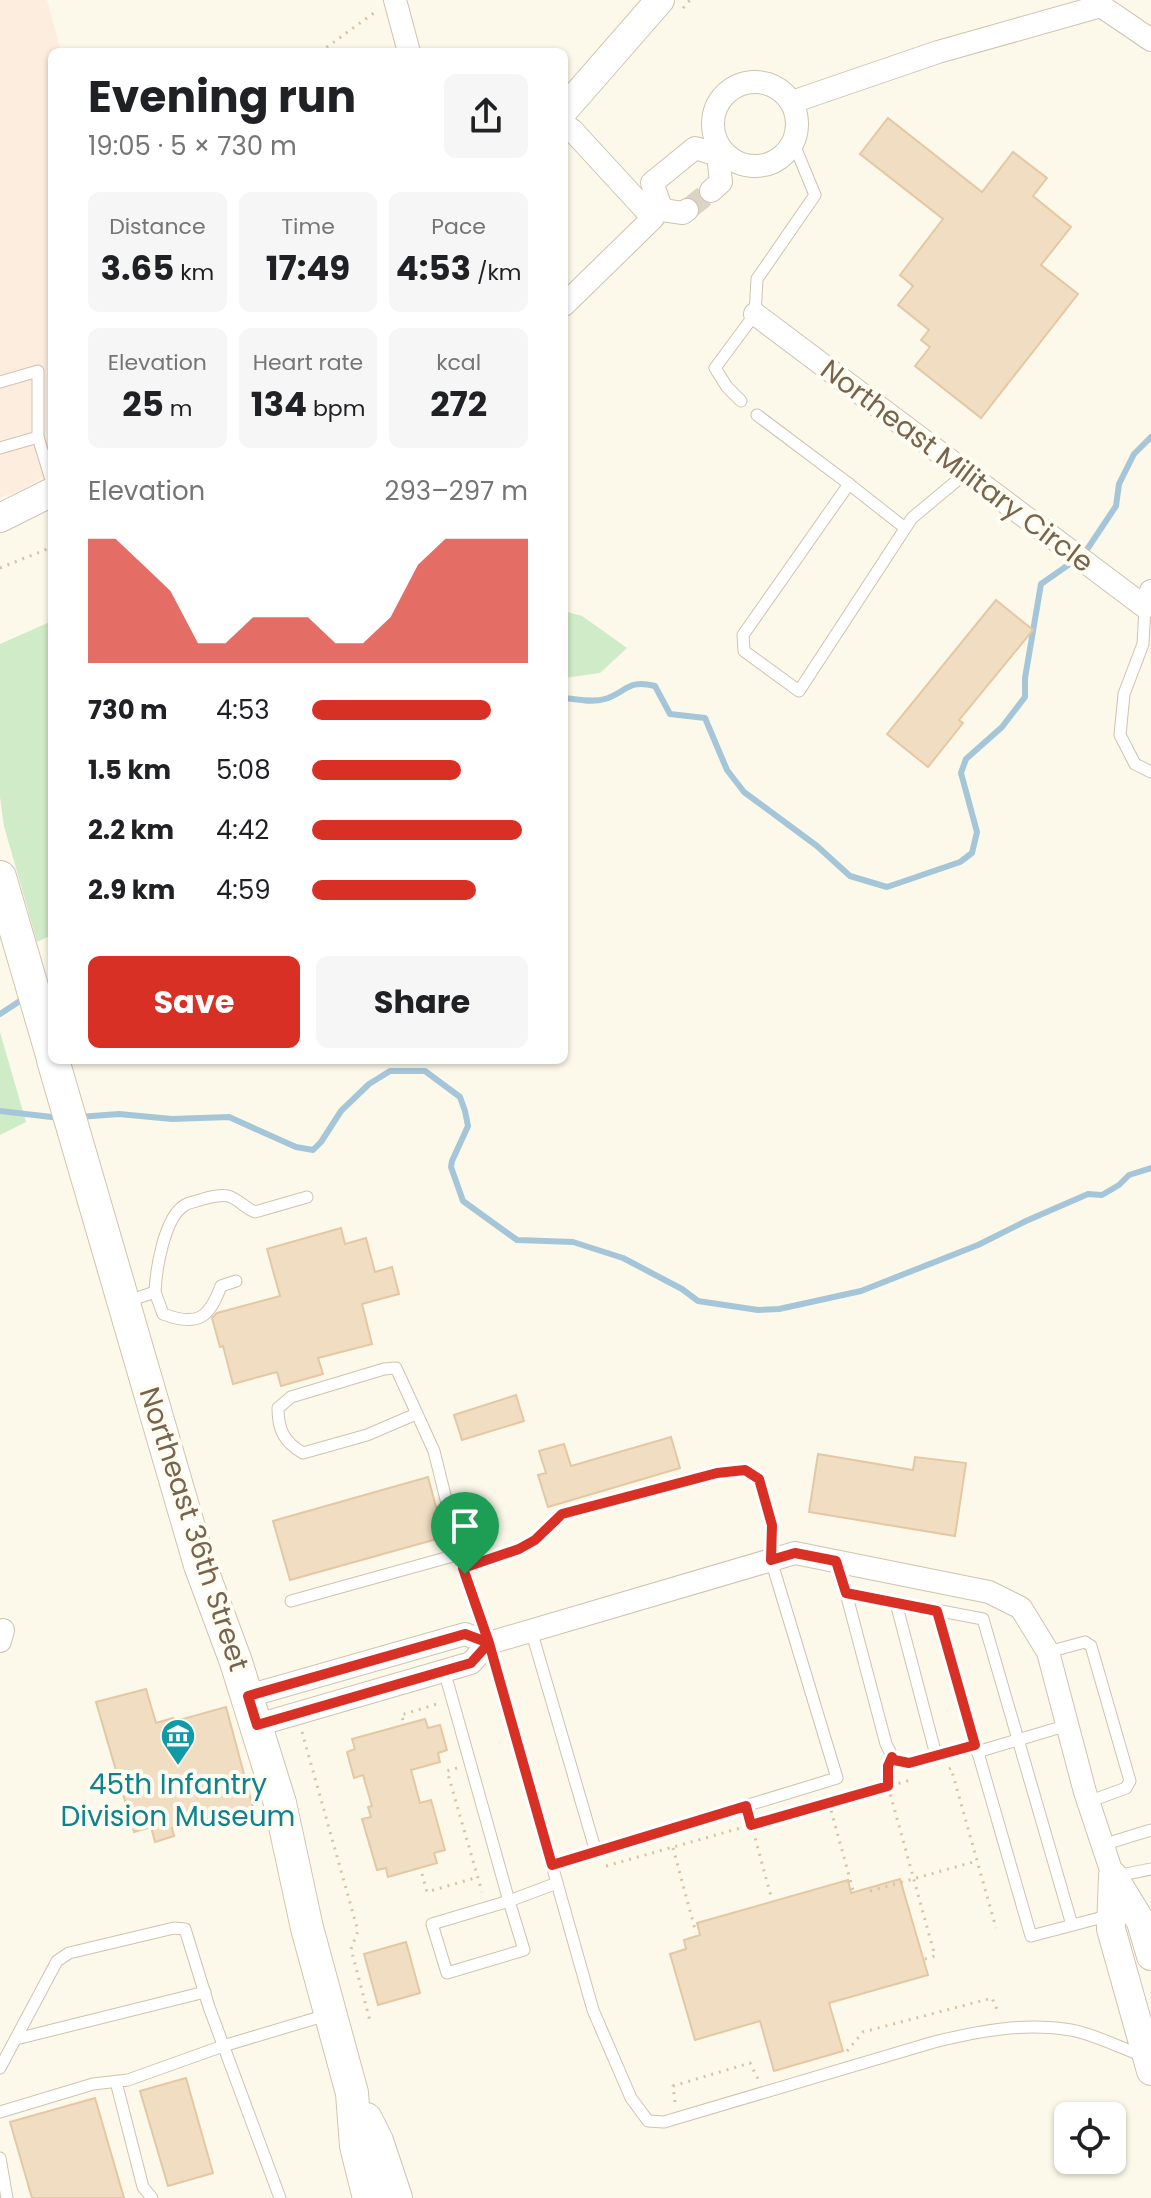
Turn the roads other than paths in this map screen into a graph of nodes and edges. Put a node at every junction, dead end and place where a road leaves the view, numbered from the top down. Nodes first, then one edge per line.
1 (660, 0) edge
2 (387, 4) edge
3 (1151, 40) edge
4 (407, 48) edge
5 (792, 102) junction
6 (568, 105) edge
7 (568, 127) edge
8 (793, 142) junction
9 (720, 153) junction
10 (711, 191) tunnel mouth
11 (687, 210) tunnel mouth
12 (658, 214) junction
13 (568, 301) edge
14 (755, 314) junction
15 (0, 382) edge
16 (741, 401) dead end
17 (757, 415) dead end
18 (38, 437) junction
19 (0, 448) edge
20 (48, 470) edge
21 (966, 473) junction
22 (849, 484) junction
23 (48, 494) edge
24 (0, 518) edge
25 (905, 528) junction
26 (1148, 599) edge
27 (1151, 772) edge
28 (0, 877) edge
29 (48, 1041) edge
30 (55, 1064) edge
31 (307, 1197) dead end
32 (236, 1281) dead end
33 (155, 1292) junction
34 (124, 1302) junction
35 (416, 1414) junction
36 (460, 1554) junction
37 (771, 1560) junction
38 (836, 1561) junction
39 (463, 1568) junction
40 (846, 1593) junction
41 (291, 1601) dead end
42 (896, 1603) junction
43 (937, 1611) junction
44 (531, 1630) junction
45 (489, 1643) junction
46 (1048, 1652) junction
47 (444, 1670) junction
48 (252, 1711) junction
49 (1068, 1725) junction
50 (1017, 1740) junction
51 (976, 1748) junction
52 (936, 1755) junction
53 (1088, 1802) junction
54 (1151, 1830) edge
55 (1102, 1845) junction
56 (596, 1852) junction
57 (552, 1865) junction
58 (1151, 1869) edge
59 (1113, 1876) junction
60 (557, 1883) junction
61 (509, 1901) junction
62 (1111, 1915) junction
63 (1072, 1925) junction
64 (1151, 1956) edge
65 (205, 1992) junction
66 (330, 2014) junction
67 (16, 2039) junction
68 (223, 2046) junction
69 (1150, 2062) edge
70 (0, 2068) edge
71 (116, 2082) junction
72 (352, 2093) junction
73 (0, 2112) edge
74 (0, 2158) edge
75 (7, 2198) edge
76 (152, 2198) edge
77 (280, 2198) edge
78 (369, 2198) edge
79 (396, 2198) edge

1 - 6 street
2 - 4 street
3 - 5 street
5 - 8 street
5 - 9 street
7 - 12 street
8 - 9 street
8 - 14 lane
9 - 10 street
9 - 12 street
11 - 12 street
12 - 13 street
14 - 16 lane
14 - 21 street, Northeast Military Circle
15 - 18 lane
17 - 22 lane
18 - 19 lane
18 - 20 lane
21 - 25 lane
21 - 26 street, Northeast Military Circle
22 - 25 lane
22 - 25 lane
23 - 24 street
26 - 27 lane
28 - 29 main road, Northeast 36th Street
30 - 34 main road, Northeast 36th Street
31 - 33 lane
32 - 33 lane
33 - 34 lane
34 - 48 main road, Northeast 36th Street
35 - 35 lane
35 - 36 lane
36 - 39 lane
36 - 41 lane
37 - 38 street
37 - 39 lane
37 - 44 street
37 - 56 lane
38 - 40 lane
38 - 46 street
39 - 45 lane
40 - 42 lane
40 - 52 lane
42 - 43 lane
42 - 52 lane
43 - 50 lane
43 - 51 lane
44 - 45 street
44 - 56 lane
45 - 47 street
45 - 48 street
45 - 57 lane
46 - 49 street
46 - 53 lane
47 - 48 street
47 - 61 lane
48 - 66 main road, Northeast 36th Street
49 - 50 lane
49 - 53 street
50 - 51 lane
50 - 63 lane
51 - 52 lane
51 - 63 lane
53 - 55 street
54 - 55 lane
55 - 59 street
56 - 57 lane
57 - 60 lane
58 - 59 lane
59 - 62 street
59 - 64 street
60 - 61 lane
60 - 69 lane
61 - 61 lane
62 - 63 lane
62 - 69 street
65 - 67 lane
65 - 67 lane
65 - 68 lane
66 - 68 lane
66 - 72 main road, Northeast 36th Street
67 - 70 lane
68 - 71 lane
68 - 77 lane
71 - 73 lane
71 - 76 lane
72 - 78 main road, Northeast 36th Street
72 - 79 main road, Northeast 36th Street
74 - 75 lane

